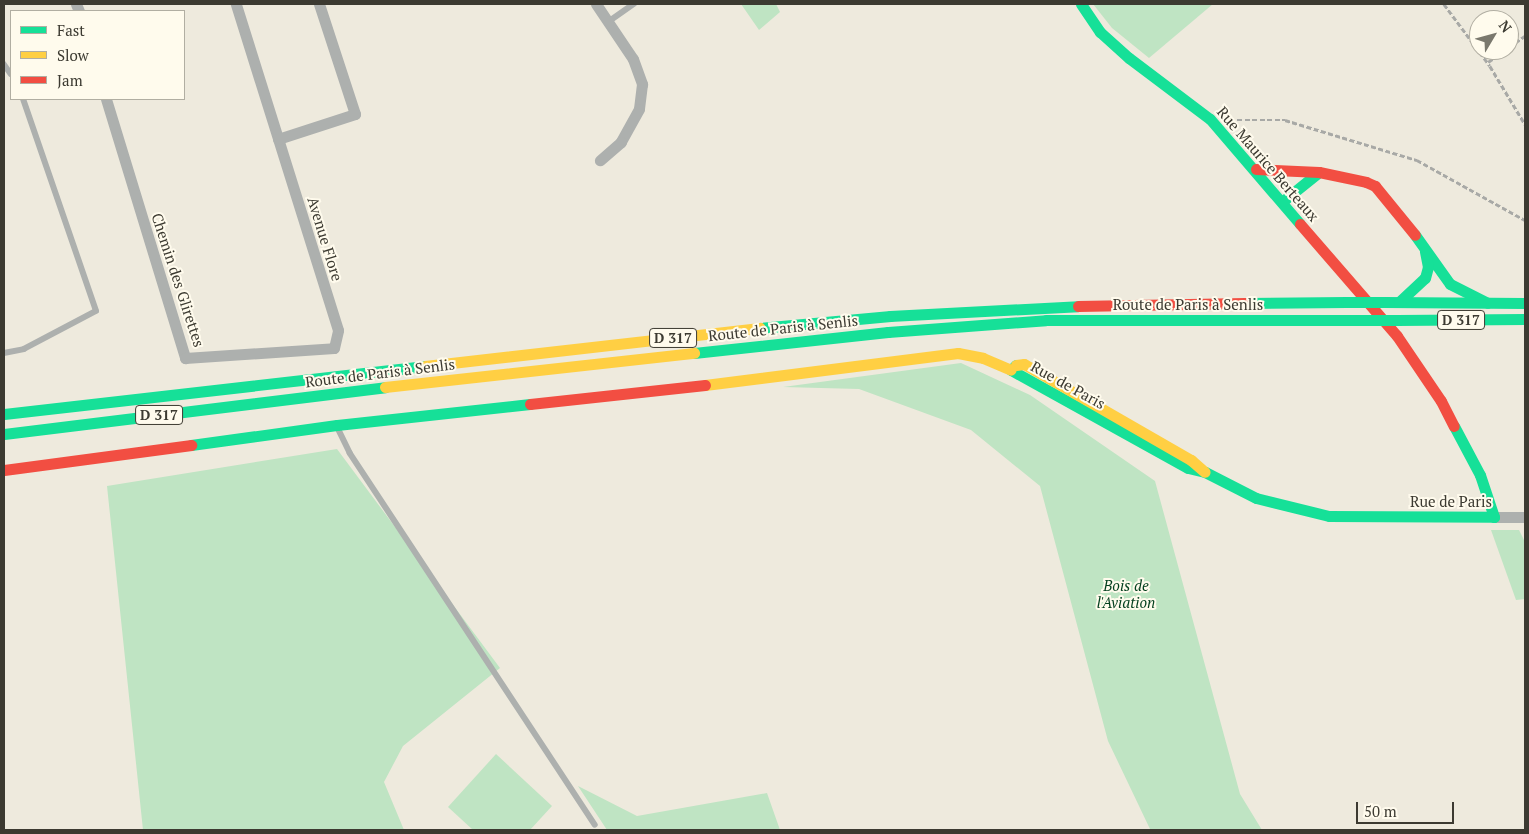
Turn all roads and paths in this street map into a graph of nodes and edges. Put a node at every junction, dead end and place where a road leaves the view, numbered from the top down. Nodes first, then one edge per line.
1 (236, 4) edge
2 (320, 4) edge
3 (596, 4) edge
4 (634, 4) edge
5 (1081, 4) edge
6 (1444, 4) edge
7 (608, 22) junction
8 (1491, 60) edge
9 (1488, 62) junction
10 (22, 100) edge
11 (106, 100) edge
12 (1229, 120) dead end
13 (1525, 124) edge
14 (278, 139) junction
15 (600, 160) dead end
16 (1256, 169) junction
17 (1320, 172) junction
18 (1283, 201) junction
19 (1525, 220) edge
20 (1425, 251) junction
21 (1399, 302) junction
22 (1525, 302) edge
23 (1488, 303) junction
24 (1525, 319) edge
25 (334, 348) joint
26 (4, 353) edge
27 (4, 414) edge
28 (337, 425) junction
29 (4, 434) edge
30 (4, 470) edge
31 (1494, 517) junction
32 (1525, 520) edge
33 (595, 825) dead end

1 - 14 street, Avenue Flore
2 - 14 street
3 - 7 street
4 - 7 lane
5 - 16 main road, Rue Maurice Berteaux
6 - 9 path
7 - 15 street
8 - 9 path
9 - 13 path
10 - 26 lane
11 - 25 street, Chemin des Glirettes
12 - 19 path
14 - 25 street, Avenue Flore
16 - 17 main road
16 - 18 main road, Rue Maurice Berteaux
17 - 18 main road
17 - 20 main road
18 - 31 main road, Rue Maurice Berteaux
20 - 21 main road
20 - 23 main road
21 - 23 main road, D 317
21 - 27 main road, Route de Paris à Senlis / D 317, bridge
22 - 23 main road, D 317
24 - 29 main road, Route de Paris à Senlis / D 317, bridge
28 - 30 main road
28 - 31 main road, Rue de Paris
28 - 33 lane
31 - 32 street, Rue de Paris

